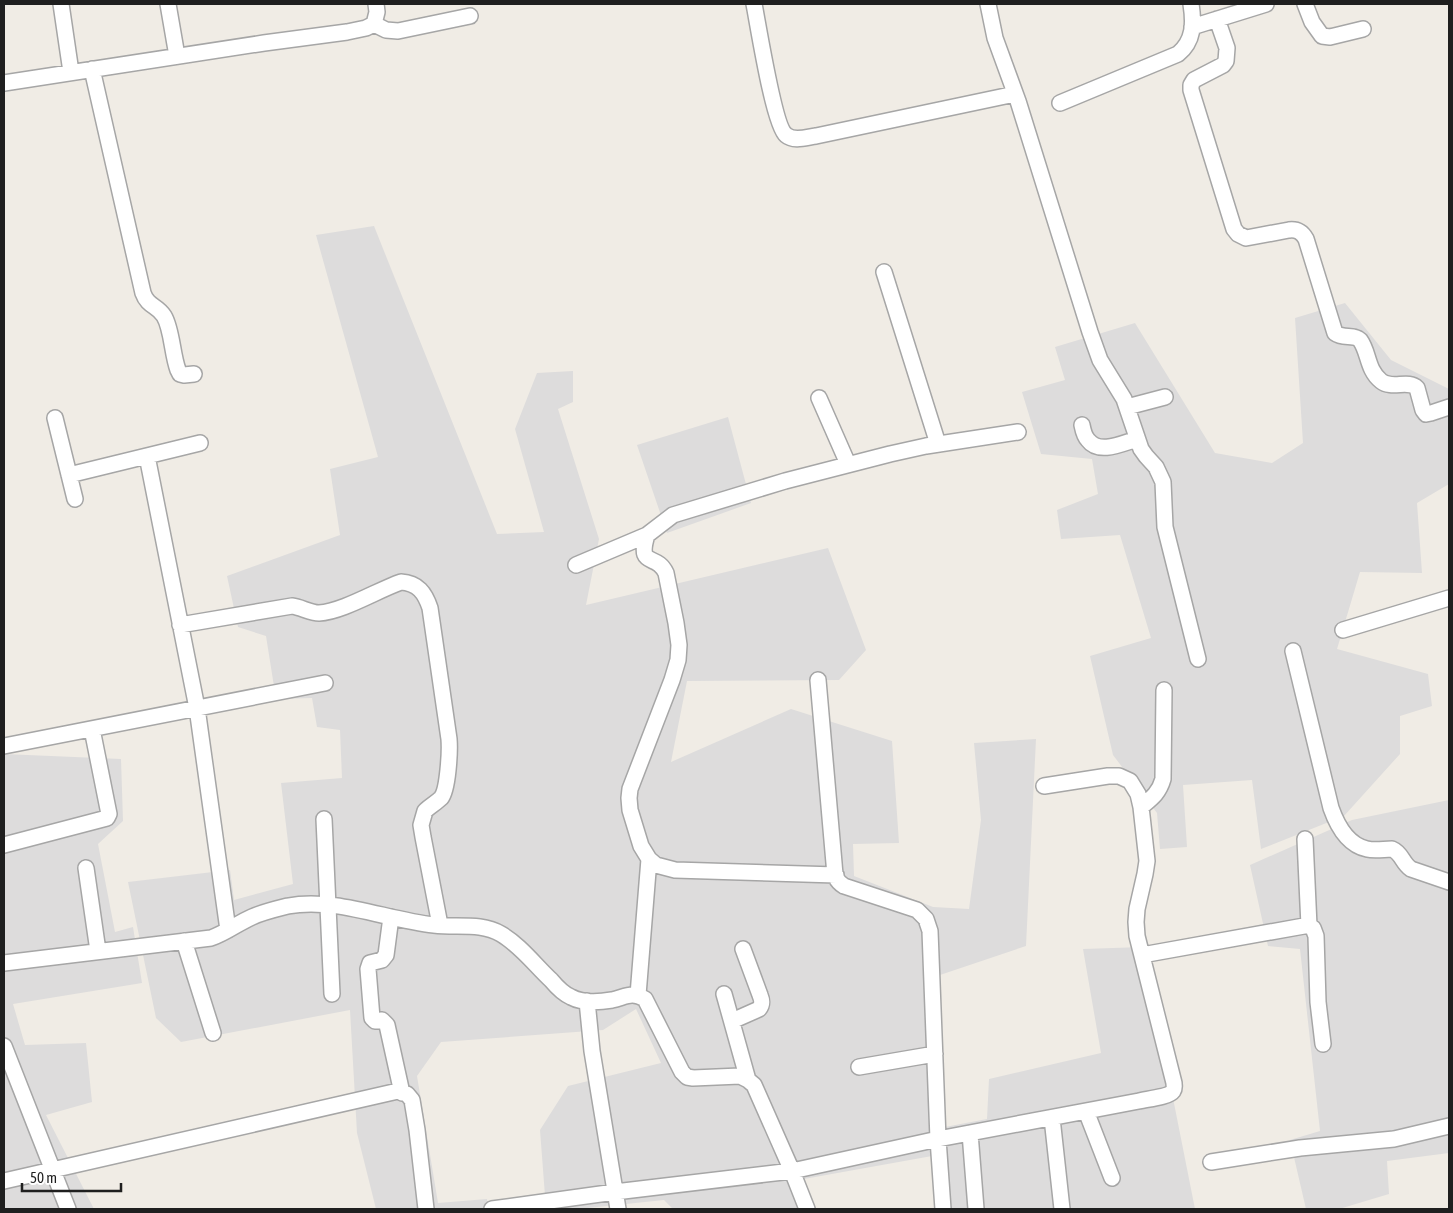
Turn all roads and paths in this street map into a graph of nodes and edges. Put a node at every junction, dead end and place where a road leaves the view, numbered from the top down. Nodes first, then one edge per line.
1 (61, 4) edge
2 (168, 4) edge
3 (376, 4) edge
4 (754, 4) edge
5 (988, 4) edge
6 (1190, 4) edge
7 (1266, 4) edge
8 (1305, 4) edge
9 (470, 16) dead end
10 (1217, 19) junction
11 (374, 24) junction
12 (1192, 27) junction
13 (1363, 29) dead end
14 (177, 56) junction
15 (92, 69) junction
16 (71, 72) junction
17 (4, 83) edge
18 (1015, 94) junction
19 (1060, 103) dead end
20 (884, 272) dead end
21 (194, 374) dead end
22 (1165, 397) dead end
23 (819, 398) dead end
24 (1127, 406) junction
25 (1449, 407) edge
26 (55, 418) dead end
27 (1082, 425) dead end
28 (1018, 432) dead end
29 (1138, 439) junction
30 (200, 442) dead end
31 (938, 444) junction
32 (147, 456) junction
33 (848, 464) junction
34 (69, 475) junction
35 (75, 499) dead end
36 (647, 535) junction
37 (576, 565) dead end
38 (1449, 598) edge
39 (180, 625) junction
40 (1344, 630) dead end
41 (1293, 651) dead end
42 (1198, 659) dead end
43 (818, 680) dead end
44 (325, 683) dead end
45 (1164, 690) dead end
46 (196, 708) junction
47 (92, 729) junction
48 (4, 746) edge
49 (1044, 786) dead end
50 (1141, 807) junction
51 (324, 819) dead end
52 (1305, 838) dead end
53 (4, 845) edge
54 (649, 859) junction
55 (86, 868) dead end
56 (836, 875) junction
57 (1449, 882) edge
58 (327, 906) junction
59 (390, 917) junction
60 (440, 926) junction
61 (1309, 926) junction
62 (228, 930) junction
63 (184, 941) junction
64 (742, 949) dead end
65 (98, 951) junction
66 (1142, 955) junction
67 (4, 963) edge
68 (332, 994) dead end
69 (724, 994) dead end
70 (638, 996) junction
71 (587, 1000) junction
72 (732, 1021) junction
73 (213, 1033) dead end
74 (1323, 1044) dead end
75 (4, 1046) edge
76 (935, 1054) junction
77 (859, 1067) dead end
78 (748, 1080) junction
79 (402, 1093) junction
80 (1086, 1111) junction
81 (1052, 1118) junction
82 (1449, 1126) edge
83 (970, 1133) junction
84 (938, 1139) junction
85 (1211, 1162) dead end
86 (52, 1171) junction
87 (792, 1171) junction
88 (1112, 1178) dead end
89 (4, 1181) edge
90 (615, 1192) junction
91 (68, 1209) edge
92 (426, 1209) edge
93 (492, 1209) edge
94 (618, 1209) edge
95 (807, 1209) edge
96 (943, 1209) edge
97 (976, 1209) edge
98 (1062, 1209) edge

1 - 16 street
2 - 14 street
3 - 11 street
4 - 18 street
5 - 18 street
6 - 12 street
7 - 10 street
8 - 13 street
9 - 11 street
10 - 12 street
10 - 25 street
11 - 14 street
12 - 19 street
14 - 15 street
15 - 16 street
15 - 21 street
16 - 17 street
18 - 24 street
20 - 31 street
22 - 24 street
23 - 33 street
24 - 29 street
26 - 34 street
27 - 29 street
28 - 31 street
29 - 42 street
30 - 32 street
31 - 33 street
32 - 34 street
32 - 39 street
33 - 36 street
34 - 35 street
36 - 37 street
36 - 54 street
38 - 40 street
39 - 46 street
39 - 60 street
41 - 57 street
43 - 56 street
44 - 46 street
45 - 50 street
46 - 47 street
46 - 62 street
47 - 48 street
47 - 53 street
49 - 50 street
50 - 66 street
51 - 58 street
52 - 61 street
54 - 56 street
54 - 70 street
55 - 65 street
56 - 76 street
58 - 59 street
58 - 62 street
58 - 68 street
59 - 60 street
59 - 79 street
60 - 71 street
61 - 66 street
61 - 74 street
62 - 63 street
63 - 65 street
63 - 73 street
64 - 72 street
65 - 67 street
66 - 80 street
69 - 72 street
70 - 71 street
70 - 78 street
71 - 90 street
72 - 78 street
75 - 86 street
76 - 77 street
76 - 84 street
78 - 87 street
79 - 86 street
79 - 92 street
80 - 81 street
80 - 88 street
81 - 83 street
81 - 98 street
82 - 85 street
83 - 84 street
83 - 97 street
84 - 87 street
84 - 96 street
86 - 89 street
86 - 91 street
87 - 90 street
87 - 95 street
90 - 93 street
90 - 94 street

